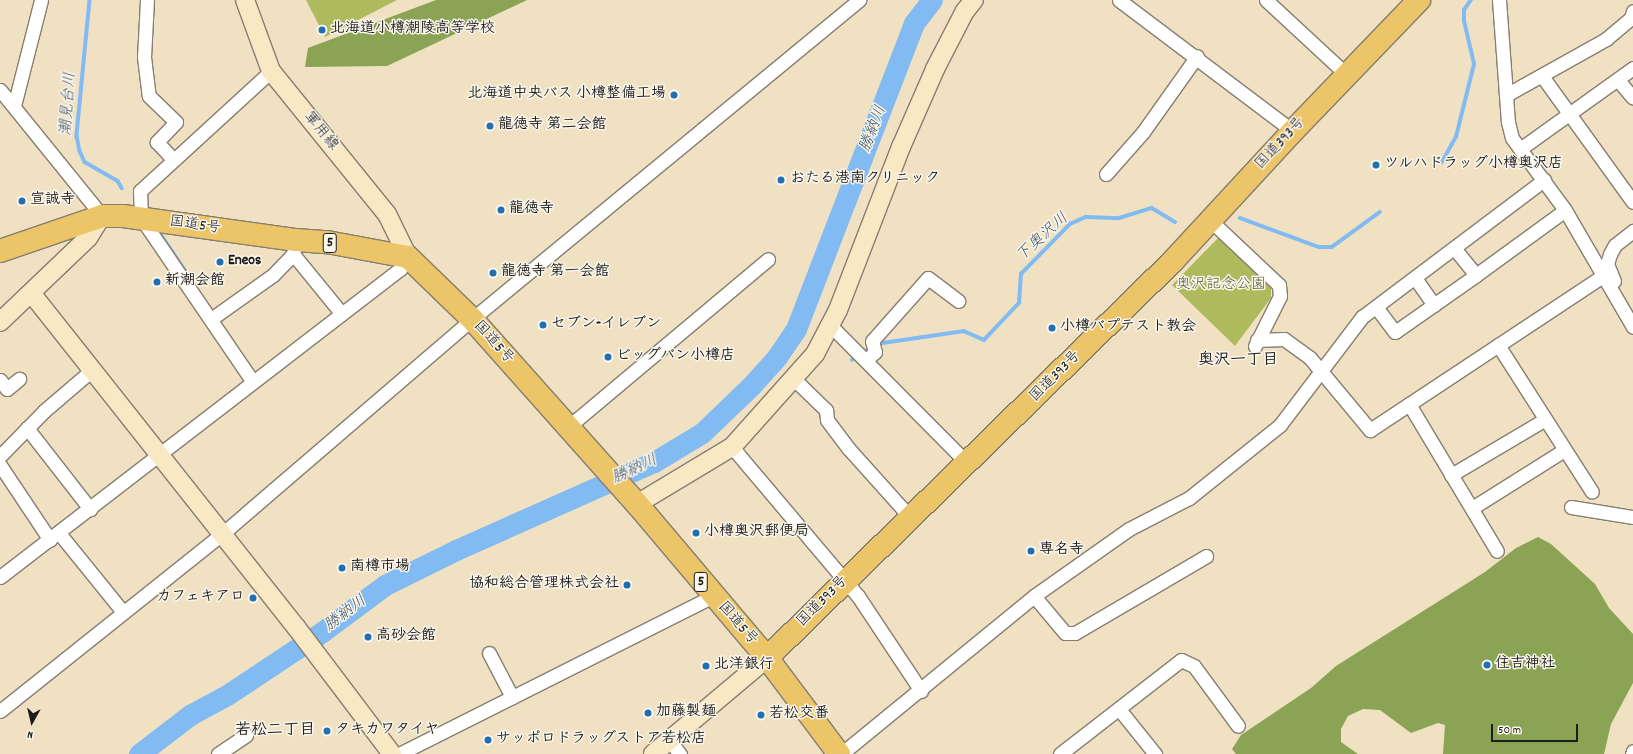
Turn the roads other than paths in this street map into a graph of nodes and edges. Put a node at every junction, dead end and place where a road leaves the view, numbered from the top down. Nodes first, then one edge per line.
1 (41, 0) edge
2 (147, 0) edge
3 (245, 0) edge
4 (859, 0) edge
5 (974, 0) edge
6 (1119, 0) edge
7 (1266, 0) edge
8 (1419, 0) edge
9 (1499, 0) edge
10 (1633, 11) edge
11 (1196, 56) junction
12 (1633, 68) edge
13 (271, 72) junction
14 (1347, 75) junction
15 (1542, 76) junction
16 (1618, 80) junction
17 (0, 90) edge
18 (1506, 96) junction
19 (1633, 98) edge
20 (14, 106) junction
21 (1568, 114) junction
22 (1293, 131) junction
23 (1520, 149) junction
24 (173, 159) junction
25 (1106, 174) dead end
26 (1544, 180) junction
27 (1633, 202) edge
28 (1564, 210) junction
29 (102, 216) junction
30 (141, 218) junction
31 (1211, 221) junction
32 (1633, 231) edge
33 (295, 247) junction
34 (1454, 248) junction
35 (0, 251) edge
36 (408, 257) junction
37 (768, 259) dead end
38 (1476, 275) junction
39 (1603, 276) junction
40 (1415, 278) junction
41 (32, 294) junction
42 (958, 301) dead end
43 (1434, 305) junction
44 (1619, 305) junction
45 (1376, 307) junction
46 (342, 314) junction
47 (214, 317) junction
48 (472, 320) junction
49 (0, 322) edge
50 (830, 325) junction
51 (1633, 327) edge
52 (1498, 345) junction
53 (866, 360) junction
54 (93, 369) junction
55 (1322, 372) junction
56 (19, 379) dead end
57 (794, 379) junction
58 (0, 380) edge
59 (253, 382) junction
60 (1409, 404) junction
61 (1544, 420) junction
62 (568, 427) junction
63 (27, 428) junction
64 (732, 447) junction
65 (1564, 450) junction
66 (158, 456) junction
67 (966, 462) junction
68 (0, 464) edge
69 (1451, 475) junction
70 (1592, 492) dead end
71 (637, 504) junction
72 (1571, 507) dead end
73 (1472, 508) junction
74 (90, 509) junction
75 (910, 517) junction
76 (1633, 517) edge
77 (222, 534) junction
78 (55, 536) junction
79 (1497, 551) dead end
80 (1206, 556) dead end
81 (0, 577) edge
82 (845, 580) junction
83 (713, 596) junction
84 (1034, 596) junction
85 (123, 612) junction
86 (489, 653) dead end
87 (767, 658) junction
88 (921, 691) junction
89 (512, 697) junction
90 (1119, 708) junction
91 (0, 711) edge
92 (1238, 726) dead end
93 (246, 735) dead end
94 (674, 747) edge
95 (1633, 751) edge
96 (218, 754) edge
97 (392, 754) edge
98 (399, 754) edge
99 (653, 754) edge
100 (840, 754) edge
101 (1060, 754) edge
102 (1155, 754) edge
103 (1632, 754) edge

1 - 20 street
2 - 24 street
3 - 13 street, 軍用線
4 - 48 street
5 - 50 street
6 - 11 street
7 - 14 street
8 - 14 highway, 国道393号
9 - 18 street
10 - 15 street
11 - 22 street
11 - 25 street
12 - 16 street
13 - 24 street
13 - 36 street, 軍用線
14 - 22 highway, 国道393号
15 - 18 street
15 - 21 street
16 - 19 street
16 - 21 street
17 - 20 street
18 - 23 street
20 - 29 street
21 - 23 street
21 - 27 street
22 - 31 highway, 国道393号
23 - 26 street
24 - 30 street
26 - 28 street
26 - 34 street
28 - 38 street
28 - 39 street
29 - 30 highway, 国道5号 / 5
29 - 35 highway, 国道5号 / 5
29 - 41 street
30 - 33 highway, 国道5号 / 5
30 - 47 street
31 - 55 street
31 - 67 highway, 国道393号
32 - 44 street
33 - 36 highway, 国道5号 / 5
33 - 46 street
33 - 47 street
34 - 38 street
34 - 40 street
36 - 46 street
36 - 48 highway, 国道5号 / 5
37 - 62 street
38 - 43 street
39 - 44 street
39 - 52 street
40 - 43 street
40 - 45 street
41 - 49 street
41 - 54 street
42 - 53 street
43 - 45 street
44 - 51 street
45 - 55 street
46 - 59 street
47 - 59 street
48 - 62 highway, 国道5号 / 5
48 - 77 street
50 - 53 street
50 - 57 street
52 - 60 street
52 - 61 street
53 - 67 street
54 - 63 street
54 - 66 street
55 - 60 street
55 - 84 street
56 - 58 street
57 - 64 street
57 - 75 street
59 - 66 street
60 - 69 street
61 - 65 street
61 - 69 street
62 - 71 highway, 国道5号 / 5
63 - 68 street
63 - 74 street
64 - 71 street
64 - 82 street
65 - 70 street
65 - 73 street
66 - 74 street
66 - 77 street
67 - 75 highway, 国道393号
68 - 78 street
69 - 73 street
71 - 83 highway, 国道5号 / 5
72 - 76 street
73 - 79 street
74 - 78 street
75 - 82 highway, 国道393号
77 - 85 street
77 - 97 street
78 - 81 street
78 - 85 street
80 - 84 street
82 - 87 highway, 国道393号
82 - 88 street
83 - 87 highway, 国道5号 / 5
83 - 89 street
84 - 88 street
85 - 91 street
86 - 89 street
87 - 94 street
87 - 100 highway, 国道5号 / 5
88 - 100 street
89 - 98 street
90 - 92 street
90 - 101 street
90 - 102 street
93 - 96 street
94 - 99 street
95 - 103 street

